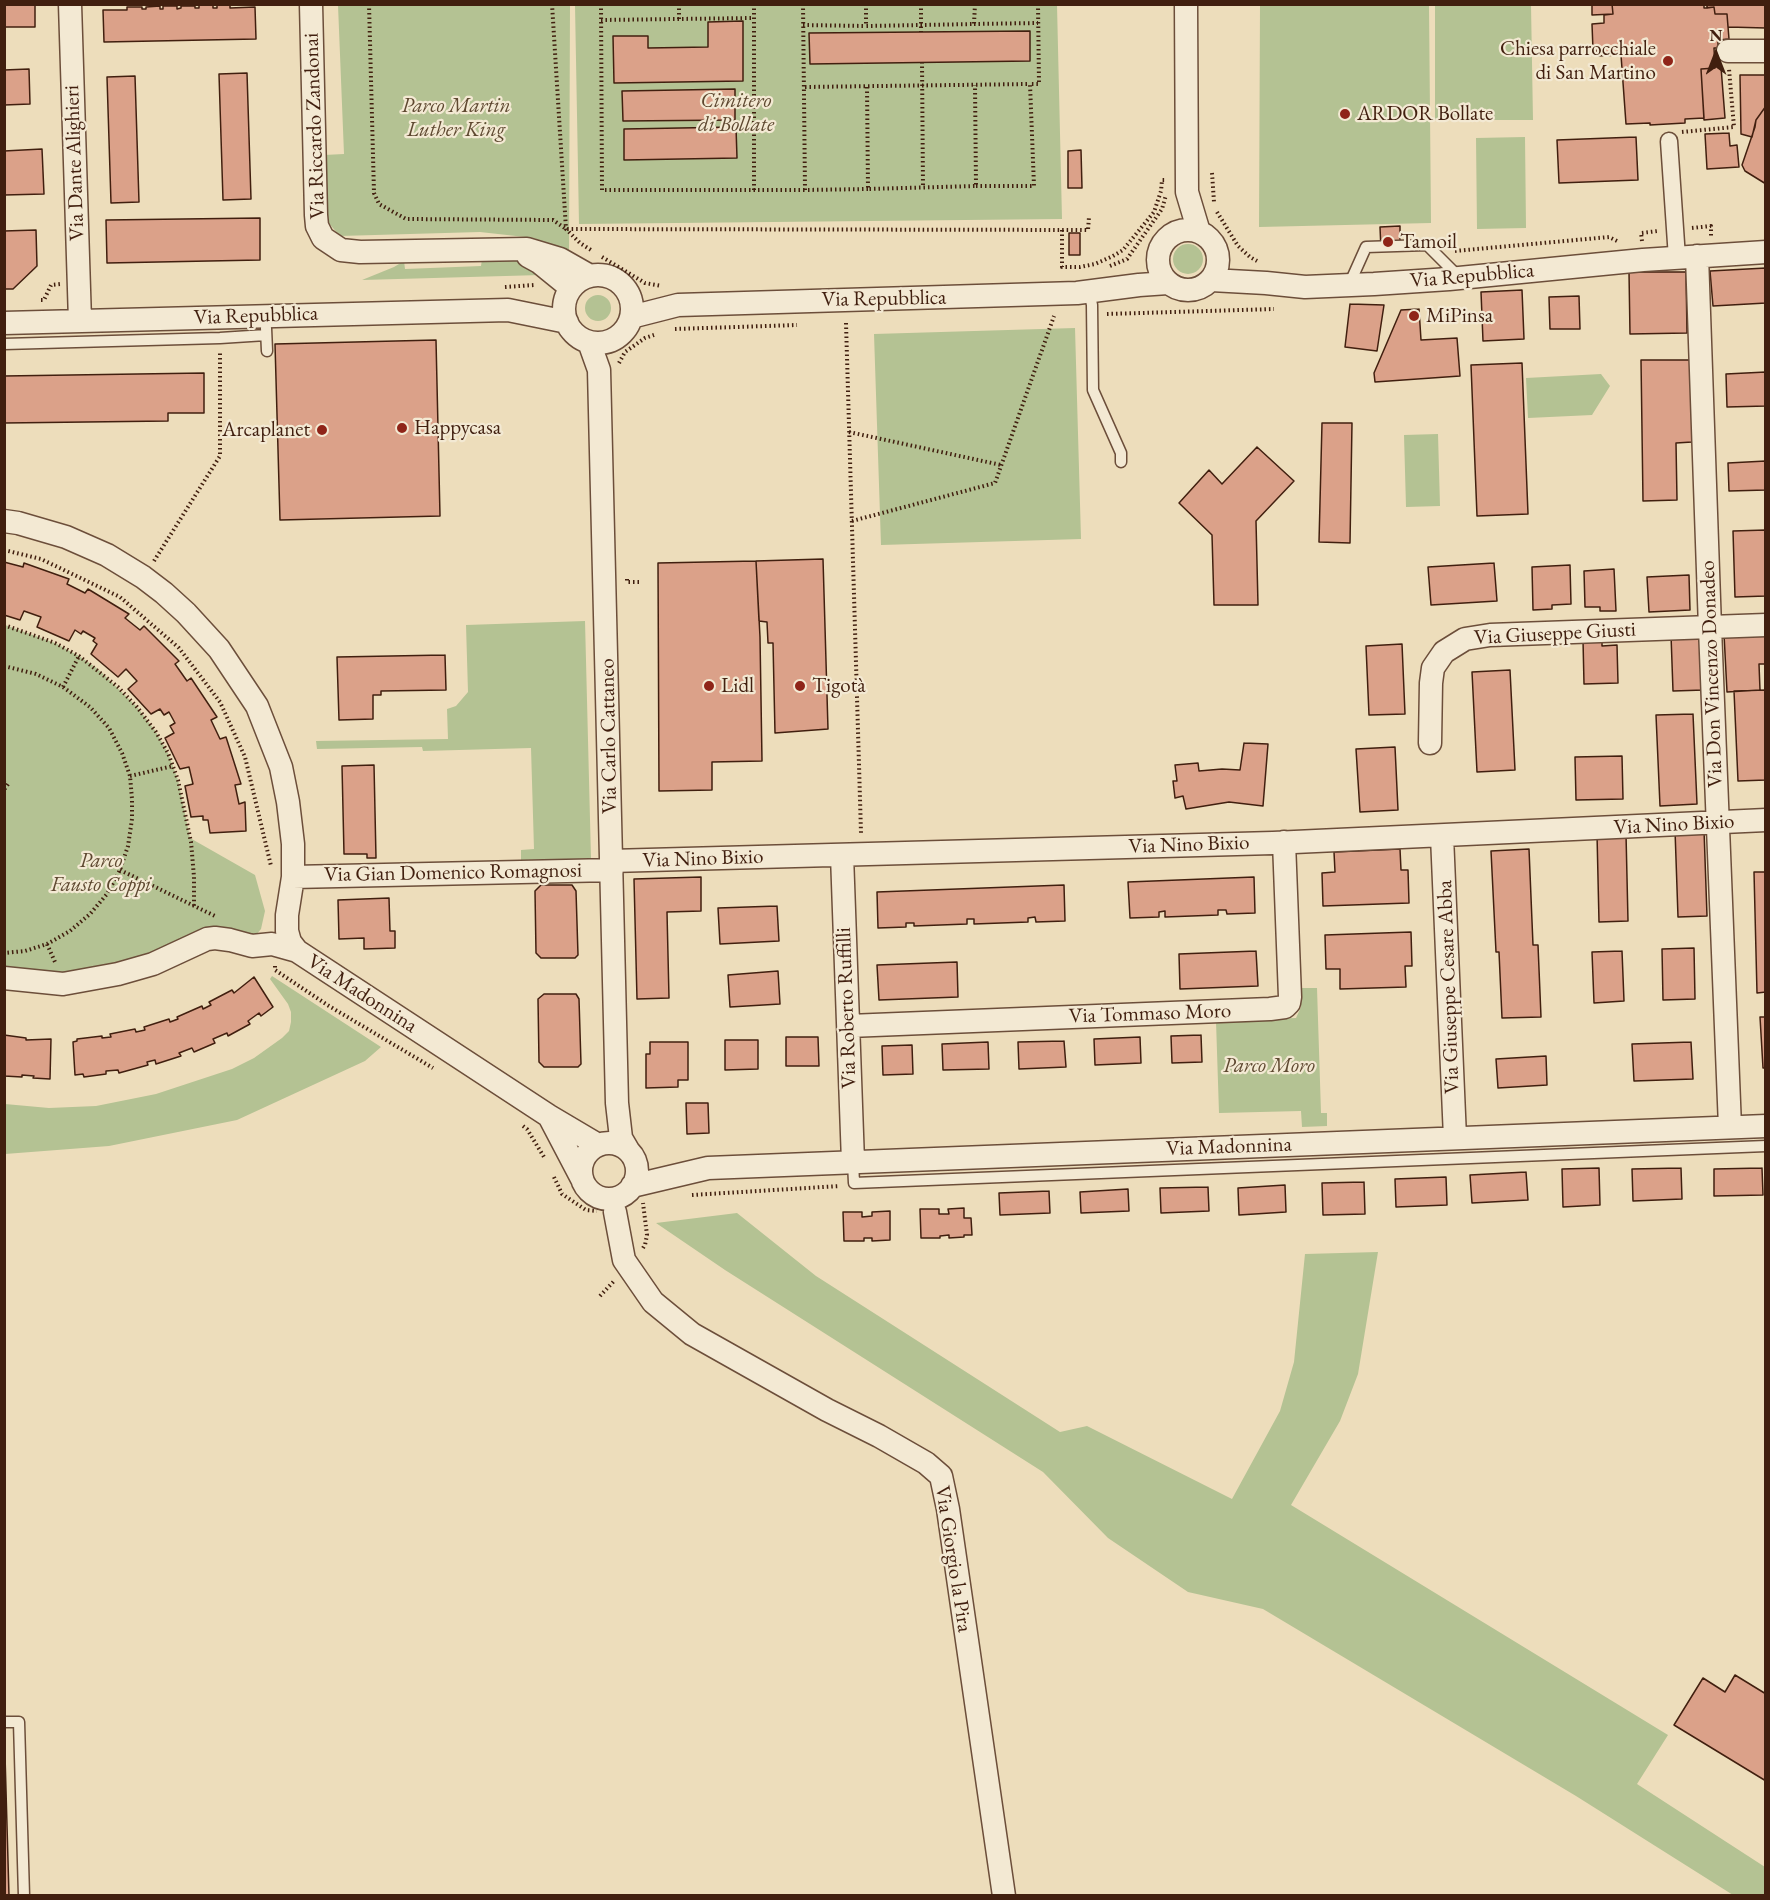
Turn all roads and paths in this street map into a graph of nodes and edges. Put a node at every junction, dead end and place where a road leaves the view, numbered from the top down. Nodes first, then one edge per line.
1 (70, 4) edge
2 (311, 4) edge
3 (369, 4) edge
4 (552, 4) edge
5 (601, 4) edge
6 (679, 4) edge
7 (754, 4) edge
8 (803, 4) edge
9 (866, 4) edge
10 (921, 4) edge
11 (975, 4) edge
12 (1038, 4) edge
13 (1186, 4) edge
14 (754, 18) junction
15 (679, 19) junction
16 (601, 20) junction
17 (1038, 23) junction
18 (974, 24) junction
19 (803, 25) junction
20 (866, 26) junction
21 (921, 26) junction
22 (921, 32) dead end
23 (1728, 51) joint
24 (1766, 51) edge
25 (922, 63) dead end
26 (1030, 84) junction
27 (975, 85) junction
28 (922, 86) junction
29 (805, 87) junction
30 (867, 87) junction
31 (1669, 141) joint
32 (1167, 173) dead end
33 (1167, 180) junction
34 (976, 186) junction
35 (923, 187) junction
36 (868, 189) junction
37 (754, 190) junction
38 (805, 190) junction
39 (1187, 192) junction
40 (1089, 217) dead end
41 (566, 229) junction
42 (1062, 230) junction
43 (1198, 232) junction
44 (1173, 234) junction
45 (507, 248) junction
46 (1766, 252) edge
47 (1687, 257) junction
48 (1218, 258) junction
49 (1158, 262) junction
50 (1108, 267) dead end
51 (590, 276) junction
52 (1461, 278) junction
53 (1211, 280) junction
54 (1168, 283) junction
55 (1266, 283) junction
56 (78, 284) junction
57 (543, 284) dead end
58 (1349, 285) junction
59 (496, 287) dead end
60 (1089, 291) junction
61 (569, 292) junction
62 (673, 295) junction
63 (34, 300) dead end
64 (630, 306) junction
65 (1274, 309) dead end
66 (508, 310) junction
67 (1092, 315) junction
68 (1054, 316) junction
69 (1042, 317) dead end
70 (80, 321) junction
71 (567, 322) junction
72 (4, 323) edge
73 (835, 324) dead end
74 (266, 325) junction
75 (799, 325) dead end
76 (669, 329) dead end
77 (127, 330) junction
78 (661, 332) dead end
79 (220, 338) junction
80 (599, 341) junction
81 (4, 344) edge
82 (267, 351) dead end
83 (607, 370) junction
84 (849, 432) junction
85 (1121, 462) dead end
86 (1001, 465) junction
87 (4, 521) edge
88 (852, 521) junction
89 (4, 550) edge
90 (627, 574) dead end
91 (143, 577) junction
92 (640, 582) dead end
93 (4, 625) edge
94 (1766, 625) edge
95 (1710, 628) junction
96 (79, 656) junction
97 (4, 666) edge
98 (63, 687) junction
99 (1430, 743) dead end
100 (172, 766) junction
101 (129, 776) junction
102 (4, 782) edge
103 (4, 790) edge
104 (1766, 820) edge
105 (1718, 823) junction
106 (1442, 836) junction
107 (1284, 842) junction
108 (851, 855) junction
109 (612, 865) junction
110 (120, 870) junction
111 (283, 874) junction
112 (194, 906) junction
113 (225, 920) dead end
114 (272, 944) junction
115 (297, 951) junction
116 (4, 953) edge
117 (4, 978) edge
118 (849, 1026) junction
119 (440, 1072) dead end
120 (617, 1103) junction
121 (549, 1116) junction
122 (518, 1122) dead end
123 (1766, 1126) edge
124 (1730, 1127) junction
125 (1455, 1138) junction
126 (600, 1144) junction
127 (1766, 1146) edge
128 (631, 1154) junction
129 (548, 1162) dead end
130 (700, 1170) junction
131 (854, 1172) junction
132 (553, 1173) dead end
133 (585, 1185) junction
134 (632, 1186) junction
135 (705, 1194) junction
136 (683, 1196) dead end
137 (651, 1198) dead end
138 (615, 1212) junction
139 (4, 1722) edge
140 (24, 1896) edge
141 (1004, 1896) edge

1 - 56 street, Via Dante Alighieri
2 - 45 street, Via Riccardo Zandonai
3 - 41 path
4 - 41 path
5 - 16 path
6 - 15 path
7 - 14 path
8 - 19 path
9 - 20 path
10 - 21 path
11 - 18 path
12 - 17 path
13 - 39 street
14 - 15 path
14 - 37 path
15 - 16 path
16 - 37 path
17 - 18 path
17 - 26 path
18 - 21 path
19 - 20 path
19 - 29 path
20 - 21 path
21 - 22 path
23 - 24 street
23 - 31 path
25 - 28 path
26 - 27 path
26 - 34 path
27 - 28 path
27 - 34 path
28 - 30 path
28 - 35 path
29 - 30 path
29 - 38 path
30 - 36 path
31 - 47 street
32 - 33 path
33 - 42 path
33 - 50 path
34 - 35 path
35 - 36 path
36 - 38 path
37 - 38 path
39 - 43 street
39 - 44 street
40 - 42 path
41 - 42 path
41 - 62 path
43 - 44 street
43 - 48 street
44 - 49 street
45 - 51 street, Via Riccardo Zandonai
45 - 61 street, Via Riccardo Zandonai
46 - 47 street, Via Repubblica
47 - 52 street, Via Repubblica
47 - 95 street, Via Don Vincenzo Donadeo
48 - 53 street
48 - 55 street, Via Repubblica
49 - 54 street
49 - 60 street, Via Repubblica
51 - 61 street
51 - 64 street
52 - 58 street, Via Repubblica
52 - 58 lane
53 - 54 street
53 - 55 street, Via Repubblica
54 - 60 street, Via Repubblica
55 - 58 street, Via Repubblica
56 - 63 path
56 - 70 street, Via Dante Alighieri
57 - 59 path
60 - 62 street, Via Repubblica
60 - 67 lane
61 - 66 street, Via Repubblica
61 - 71 street
62 - 64 street, Via Repubblica
64 - 80 street
65 - 67 path
66 - 71 street, Via Repubblica
66 - 74 street, Via Repubblica
67 - 68 path
67 - 85 lane
68 - 69 path
68 - 86 path
70 - 72 street, Via Repubblica
70 - 77 street, Via Repubblica
71 - 80 street
73 - 84 path
74 - 77 street, Via Repubblica
74 - 79 lane
74 - 82 lane
75 - 76 path
77 - 79 lane
77 - 81 lane
78 - 83 path
79 - 91 path
80 - 83 street, Via Carlo Cattaneo
83 - 109 street, Via Carlo Cattaneo
84 - 86 path
84 - 88 path
86 - 88 path
87 - 91 street, Via Madonnina
88 - 108 path
89 - 111 path
90 - 92 path
91 - 111 street, Via Madonnina
93 - 96 path
94 - 95 street, Via Giuseppe Giusti
95 - 99 street, Via Giuseppe Giusti
95 - 105 street, Via Don Vincenzo Donadeo
96 - 98 path
96 - 100 path
97 - 98 path
98 - 101 path
100 - 101 path
100 - 112 path
101 - 110 path
102 - 103 path
104 - 105 street, Via Nino Bixio
105 - 106 street, Via Nino Bixio
105 - 124 street, Via Don Vincenzo Donadeo
106 - 107 street, Via Nino Bixio
106 - 125 street, Via Giuseppe Cesare Abba
107 - 108 street, Via Nino Bixio
107 - 118 street, Via Tommaso Moro
108 - 109 street, Via Nino Bixio
108 - 118 street, Via Roberto Ruffilli
109 - 111 street, Via Gian Domenico Romagnosi
109 - 120 street, Via Carlo Cattaneo
110 - 112 path
110 - 116 path
111 - 115 street, Via Madonnina
112 - 113 path
114 - 115 street
114 - 117 street
114 - 119 path
115 - 121 street, Via Madonnina
118 - 131 street, Via Roberto Ruffilli
120 - 126 street, Via Carlo Cattaneo
120 - 128 street, Via Carlo Cattaneo
121 - 126 street, Via Madonnina
121 - 133 street, Via Madonnina
122 - 129 path
123 - 124 street, Via Madonnina
124 - 125 street, Via Madonnina
125 - 131 street, Via Madonnina
126 - 128 street
126 - 133 street
127 - 131 lane
128 - 130 street, Via Madonnina
128 - 134 street
130 - 131 street, Via Madonnina
130 - 134 street, Via Madonnina
130 - 135 path
131 - 135 path
132 - 138 path
133 - 134 street
135 - 136 path
137 - 138 path
138 - 141 street, Via Giorgio la Pira
139 - 140 lane

